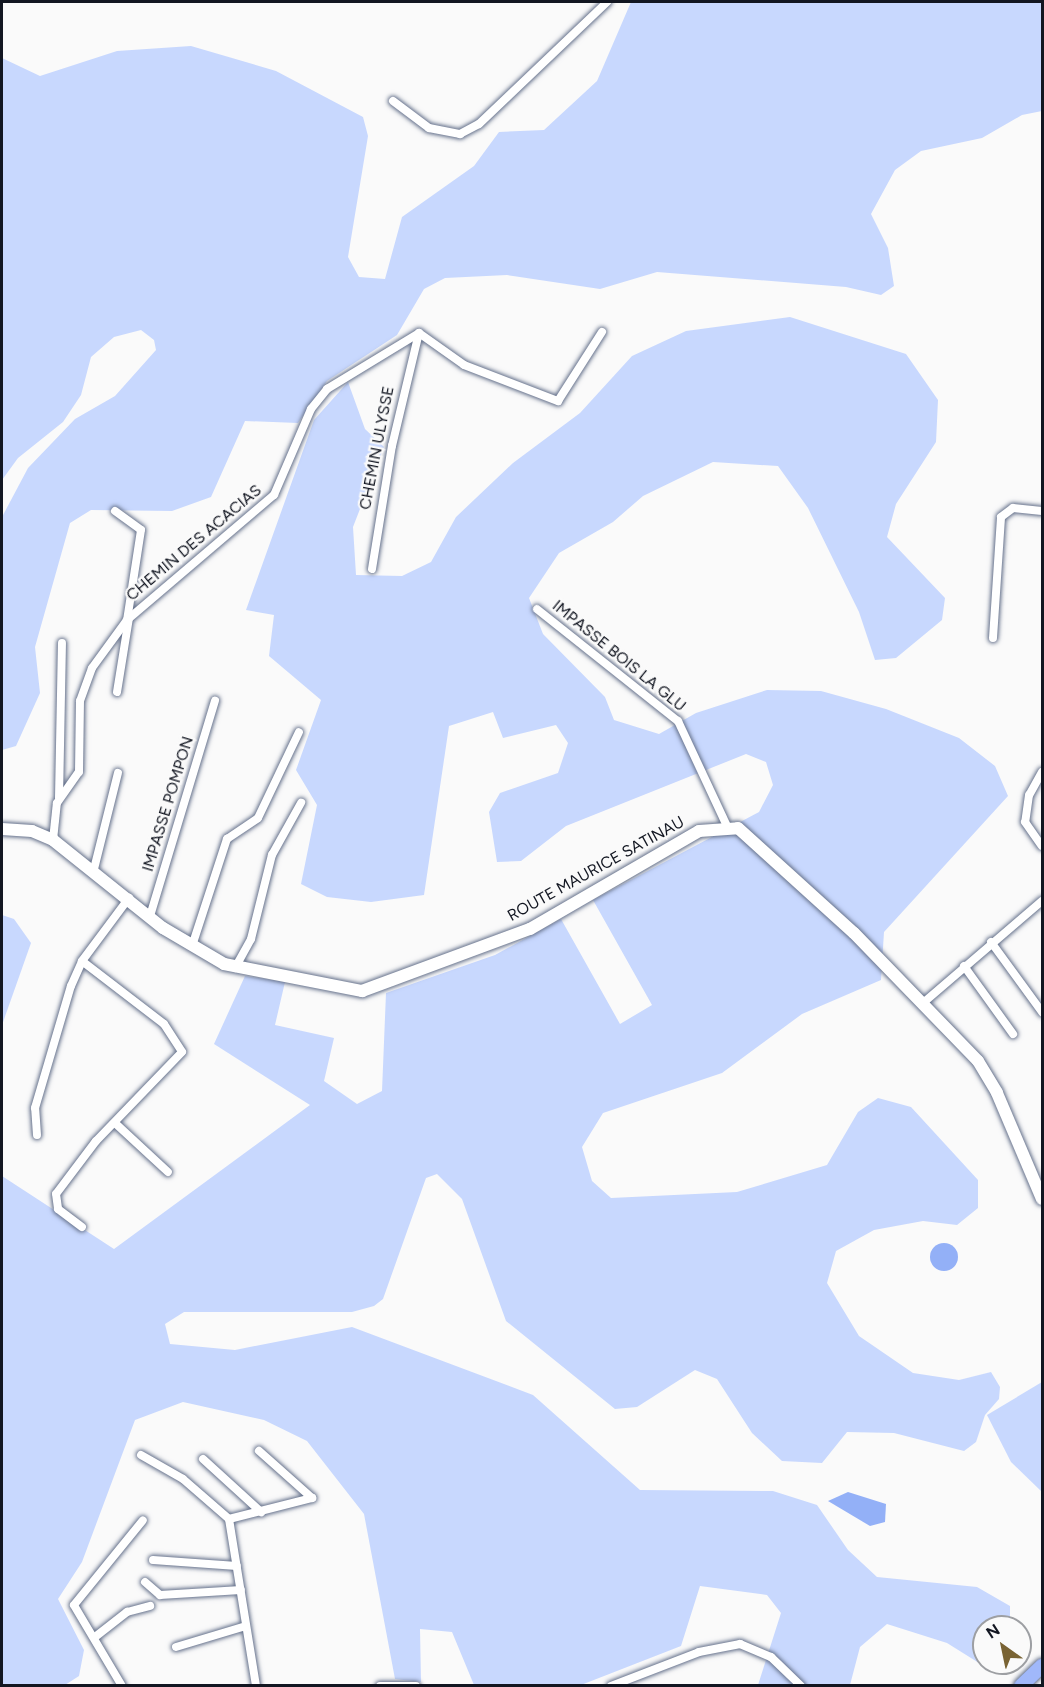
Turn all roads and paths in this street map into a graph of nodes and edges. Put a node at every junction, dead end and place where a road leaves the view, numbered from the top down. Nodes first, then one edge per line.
1 (608, 2) edge
2 (393, 100) dead end
3 (602, 332) dead end
4 (419, 333) junction
5 (115, 511) dead end
6 (1042, 511) edge
7 (372, 569) dead end
8 (537, 609) dead end
9 (128, 619) junction
10 (993, 638) dead end
11 (62, 643) dead end
12 (117, 692) dead end
13 (215, 701) dead end
14 (299, 732) dead end
15 (1042, 772) edge
16 (118, 773) dead end
17 (1039, 784) edge
18 (59, 798) junction
19 (300, 803) dead end
20 (727, 826) junction
21 (2, 829) edge
22 (53, 840) junction
23 (1042, 846) edge
24 (94, 868) junction
25 (129, 898) junction
26 (1042, 903) edge
27 (150, 916) junction
28 (991, 942) junction
29 (192, 946) junction
30 (82, 961) junction
31 (964, 966) junction
32 (235, 968) junction
33 (923, 1003) junction
34 (1042, 1012) edge
35 (1014, 1034) dead end
36 (115, 1123) junction
37 (37, 1135) dead end
38 (168, 1172) dead end
39 (1042, 1199) edge
40 (82, 1227) dead end
41 (259, 1451) dead end
42 (141, 1455) dead end
43 (203, 1459) dead end
44 (261, 1512) junction
45 (229, 1519) junction
46 (143, 1520) dead end
47 (153, 1560) dead end
48 (237, 1566) junction
49 (145, 1582) dead end
50 (241, 1590) junction
51 (150, 1606) dead end
52 (246, 1626) junction
53 (95, 1637) junction
54 (176, 1647) dead end
55 (1042, 1666) edge
56 (122, 1686) edge
57 (256, 1686) edge
58 (380, 1686) edge
59 (416, 1686) edge
60 (611, 1686) edge
61 (801, 1686) edge
62 (1021, 1686) edge

1 - 2 street
3 - 4 street
4 - 7 street, CHEMIN ULYSSE
4 - 9 street, CHEMIN DES ACACIAS
5 - 9 street
6 - 10 street
8 - 20 street, IMPASSE BOIS LA GLU
9 - 12 street
9 - 18 street, CHEMIN DES ACACIAS
11 - 18 street
13 - 27 street, IMPASSE POMPON
14 - 29 street
15 - 17 street
16 - 24 street
17 - 23 street
18 - 22 street, CHEMIN DES ACACIAS
19 - 32 street
20 - 32 main road, ROUTE MAURICE SATINAU
20 - 33 main road
21 - 22 main road, ROUTE MAURICE SATINAU
22 - 24 main road, ROUTE MAURICE SATINAU
24 - 25 main road, ROUTE MAURICE SATINAU
25 - 27 main road, ROUTE MAURICE SATINAU
25 - 30 street
26 - 28 street
27 - 29 main road, ROUTE MAURICE SATINAU
28 - 31 street
28 - 34 street
29 - 32 main road, ROUTE MAURICE SATINAU
30 - 36 street
30 - 37 street
31 - 33 street
31 - 35 street
33 - 39 main road
36 - 38 street
36 - 40 street
41 - 44 street
42 - 45 street
43 - 44 street
44 - 45 street
45 - 48 street
46 - 53 street
47 - 48 street
48 - 50 street
49 - 50 street
50 - 52 street
51 - 53 street
52 - 54 street
52 - 57 street
53 - 56 street
55 - 62 main road
58 - 59 street
60 - 61 street

